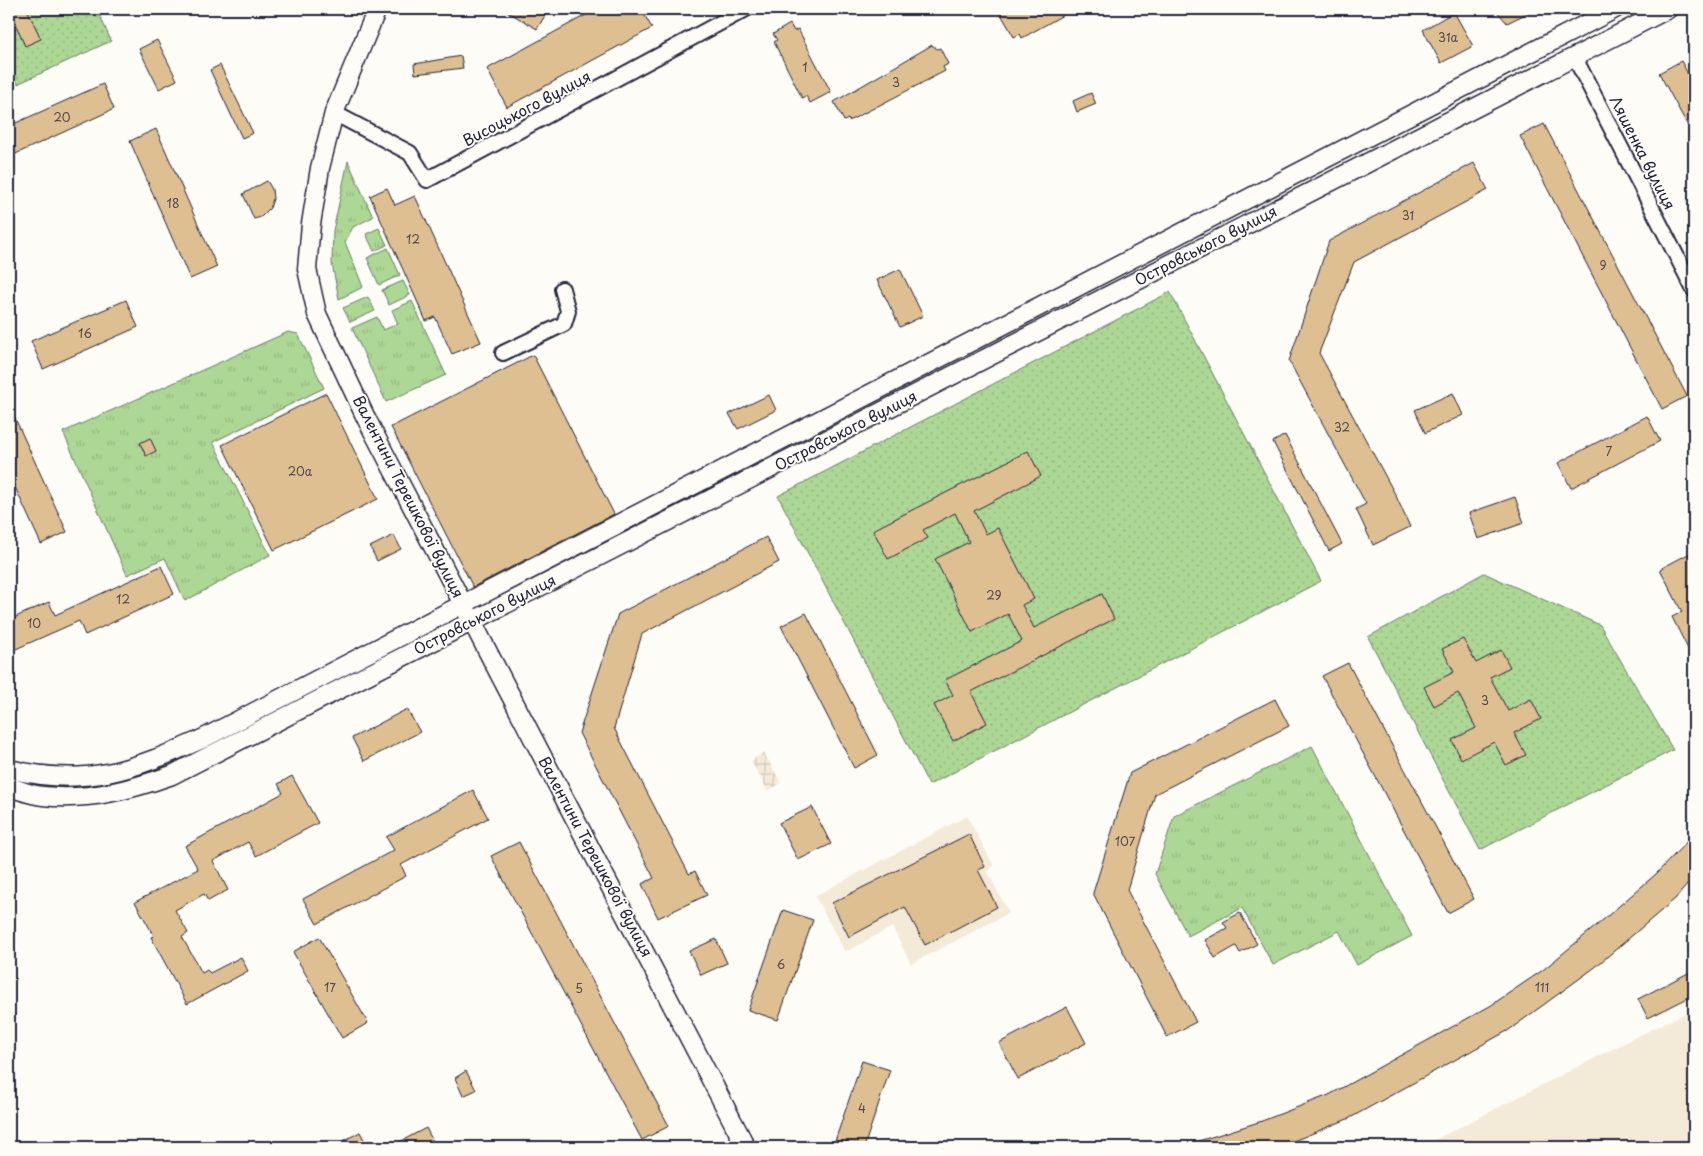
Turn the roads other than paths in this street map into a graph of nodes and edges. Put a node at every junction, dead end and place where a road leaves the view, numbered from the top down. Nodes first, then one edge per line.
1 (377, 9) edge
2 (746, 9) edge
3 (1615, 9) edge
4 (1668, 9) edge
5 (1575, 58) junction
6 (334, 113) junction
7 (562, 289) dead end
8 (1694, 290) edge
9 (503, 353) dead end
10 (463, 604) junction
11 (472, 622) junction
12 (9, 769) edge
13 (9, 787) edge
14 (746, 1147) edge

1 - 6 street, Валентини Терешкової вулиця
2 - 6 street, Висоцького вулиця
3 - 10 street, Островського вулиця
4 - 5 street, Островського вулиця
5 - 8 street, Ляшенка вулиця
5 - 11 street, Островського вулиця
6 - 10 street, Валентини Терешкової вулиця
7 - 9 street
10 - 11 street, Валентини Терешкової вулиця
10 - 12 street, Островського вулиця
11 - 13 street, Островського вулиця
11 - 14 street, Валентини Терешкової вулиця

